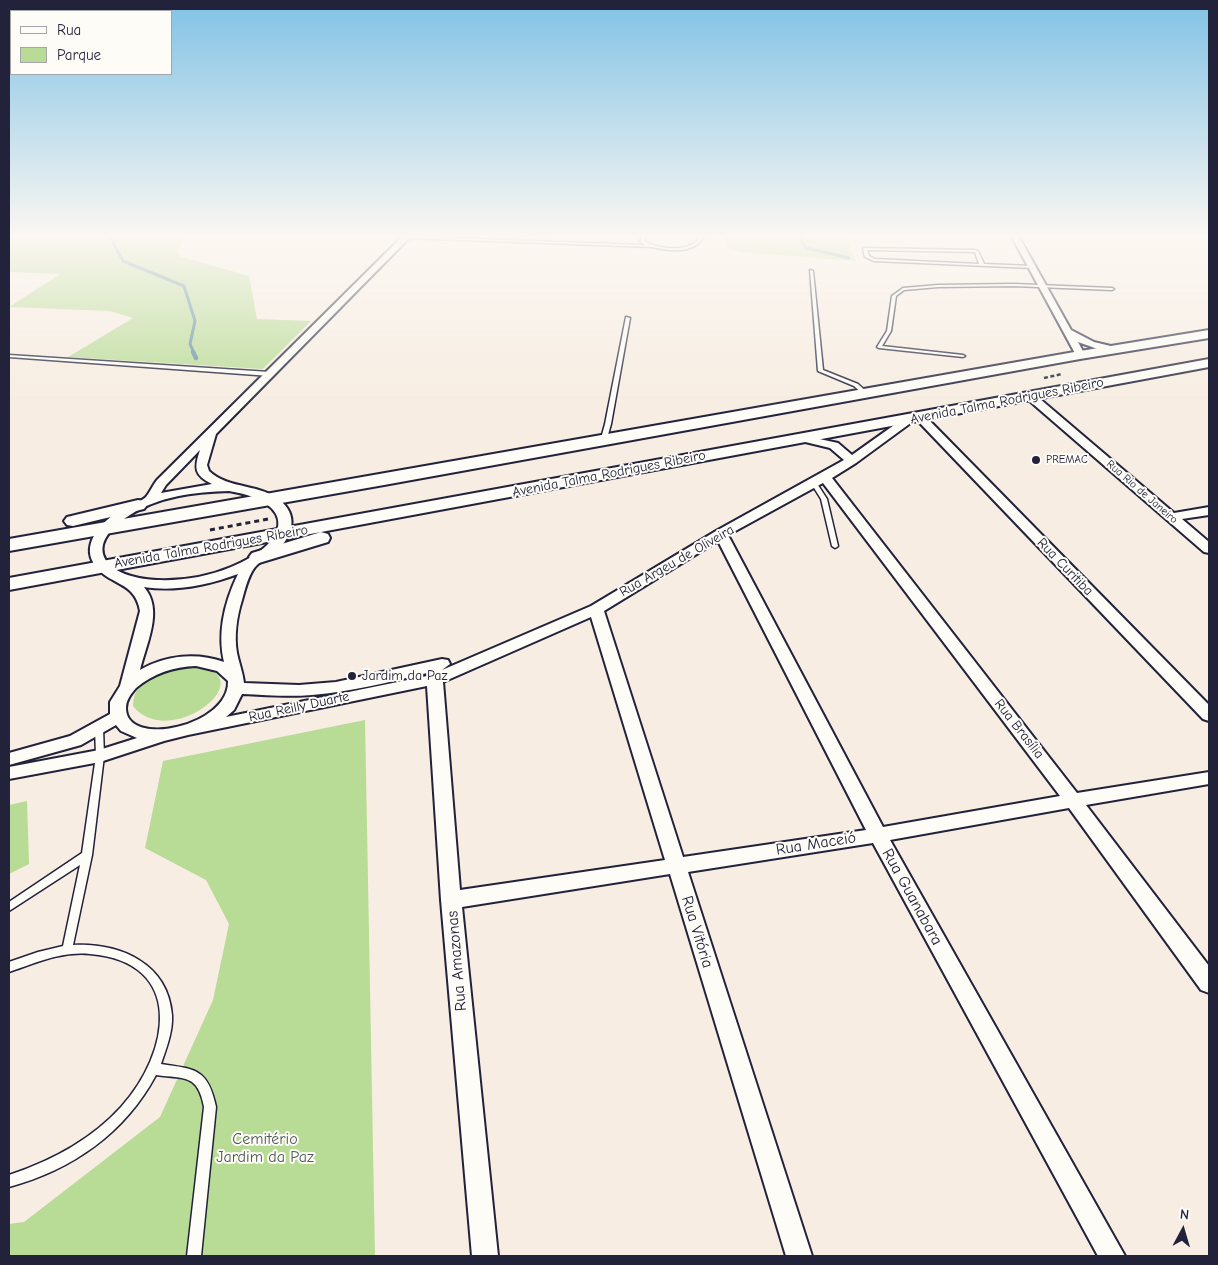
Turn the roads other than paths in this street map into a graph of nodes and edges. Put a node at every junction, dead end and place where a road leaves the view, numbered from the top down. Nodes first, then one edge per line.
1 (347, 296) edge
2 (814, 296) edge
3 (894, 296) edge
4 (1048, 296) edge
5 (628, 318) dead end
6 (1066, 329) junction
7 (1209, 334) edge
8 (1116, 350) junction
9 (1080, 355) junction
10 (9, 356) edge
11 (963, 356) dead end
12 (1209, 363) edge
13 (270, 374) junction
14 (867, 394) junction
15 (1029, 395) junction
16 (914, 419) junction
17 (212, 432) junction
18 (800, 438) junction
19 (603, 442) junction
20 (852, 461) junction
21 (820, 480) junction
22 (240, 489) junction
23 (272, 499) junction
24 (144, 503) junction
25 (1209, 511) edge
26 (1171, 517) junction
27 (373, 518) junction
28 (106, 528) junction
29 (283, 534) junction
30 (722, 534) junction
31 (9, 540) edge
32 (9, 545) edge
33 (835, 546) dead end
34 (1209, 549) edge
35 (255, 560) junction
36 (103, 567) junction
37 (121, 578) junction
38 (9, 584) edge
39 (596, 608) junction
40 (497, 653) joint
41 (435, 673) junction
42 (235, 683) junction
43 (128, 687) junction
44 (1209, 715) edge
45 (118, 716) junction
46 (99, 728) junction
47 (190, 730) junction
48 (166, 735) junction
49 (100, 756) junction
50 (9, 759) edge
51 (9, 774) edge
52 (1209, 778) edge
53 (1073, 800) junction
54 (878, 835) junction
55 (86, 855) junction
56 (676, 865) junction
57 (451, 900) junction
58 (9, 907) edge
59 (67, 950) junction
60 (9, 967) edge
61 (1209, 983) edge
62 (154, 1069) junction
63 (9, 1180) edge
64 (194, 1256) edge
65 (486, 1256) edge
66 (799, 1256) edge
67 (1112, 1256) edge

1 - 13 street
2 - 14 lane
3 - 11 lane
4 - 6 street
5 - 19 lane
6 - 8 street
6 - 9 street
7 - 8 main road
8 - 9 main road
9 - 14 main road
10 - 13 lane
12 - 15 main road, Avenida Talma Rodrigues Ribeiro
13 - 17 street
14 - 19 main road
15 - 16 main road, Avenida Talma Rodrigues Ribeiro
15 - 26 street, Rua Rio de Janeiro
16 - 18 main road, Avenida Talma Rodrigues Ribeiro
16 - 20 street, Rua Argeu de Oliveira
16 - 44 street, Rua Curitiba
17 - 22 street
17 - 24 street
18 - 20 street
18 - 27 main road, Avenida Talma Rodrigues Ribeiro
19 - 23 main road
20 - 21 street, Rua Argeu de Oliveira
21 - 30 street, Rua Argeu de Oliveira
21 - 33 lane
21 - 53 street, Rua Brasília
22 - 23 street
22 - 24 street
23 - 28 main road
23 - 29 street
24 - 28 street
24 - 31 main road
25 - 26 street
26 - 34 street, Rua Rio de Janeiro
27 - 29 main road, Avenida Talma Rodrigues Ribeiro
27 - 35 main road
28 - 32 main road
28 - 36 street
29 - 35 street
29 - 36 main road, Avenida Talma Rodrigues Ribeiro
30 - 39 street, Rua Argeu de Oliveira
30 - 54 street, Rua Guanabara
35 - 37 street
35 - 42 street
36 - 37 street
36 - 38 main road, Avenida Talma Rodrigues Ribeiro
37 - 43 street
39 - 40 street, Rua Argeu de Oliveira
39 - 56 street, Rua Vitória
40 - 41 street, Rua Reilly Duarte
41 - 42 street, Rua Reilly Duarte
41 - 47 street, Rua Reilly Duarte
41 - 57 street, Rua Amazonas
42 - 43 street
42 - 47 street
43 - 45 street
45 - 46 street
45 - 48 street
46 - 49 lane
46 - 50 street
47 - 48 street
48 - 49 street
49 - 51 street
49 - 55 lane
52 - 53 street, Rua Maceió
53 - 54 street, Rua Maceió
53 - 61 street, Rua Brasília
54 - 56 street, Rua Maceió
54 - 67 street, Rua Guanabara
55 - 58 lane
55 - 59 lane
56 - 57 street, Rua Maceió
56 - 66 street, Rua Vitória
57 - 65 street, Rua Amazonas
59 - 60 lane
59 - 62 lane
62 - 63 lane
62 - 64 lane

